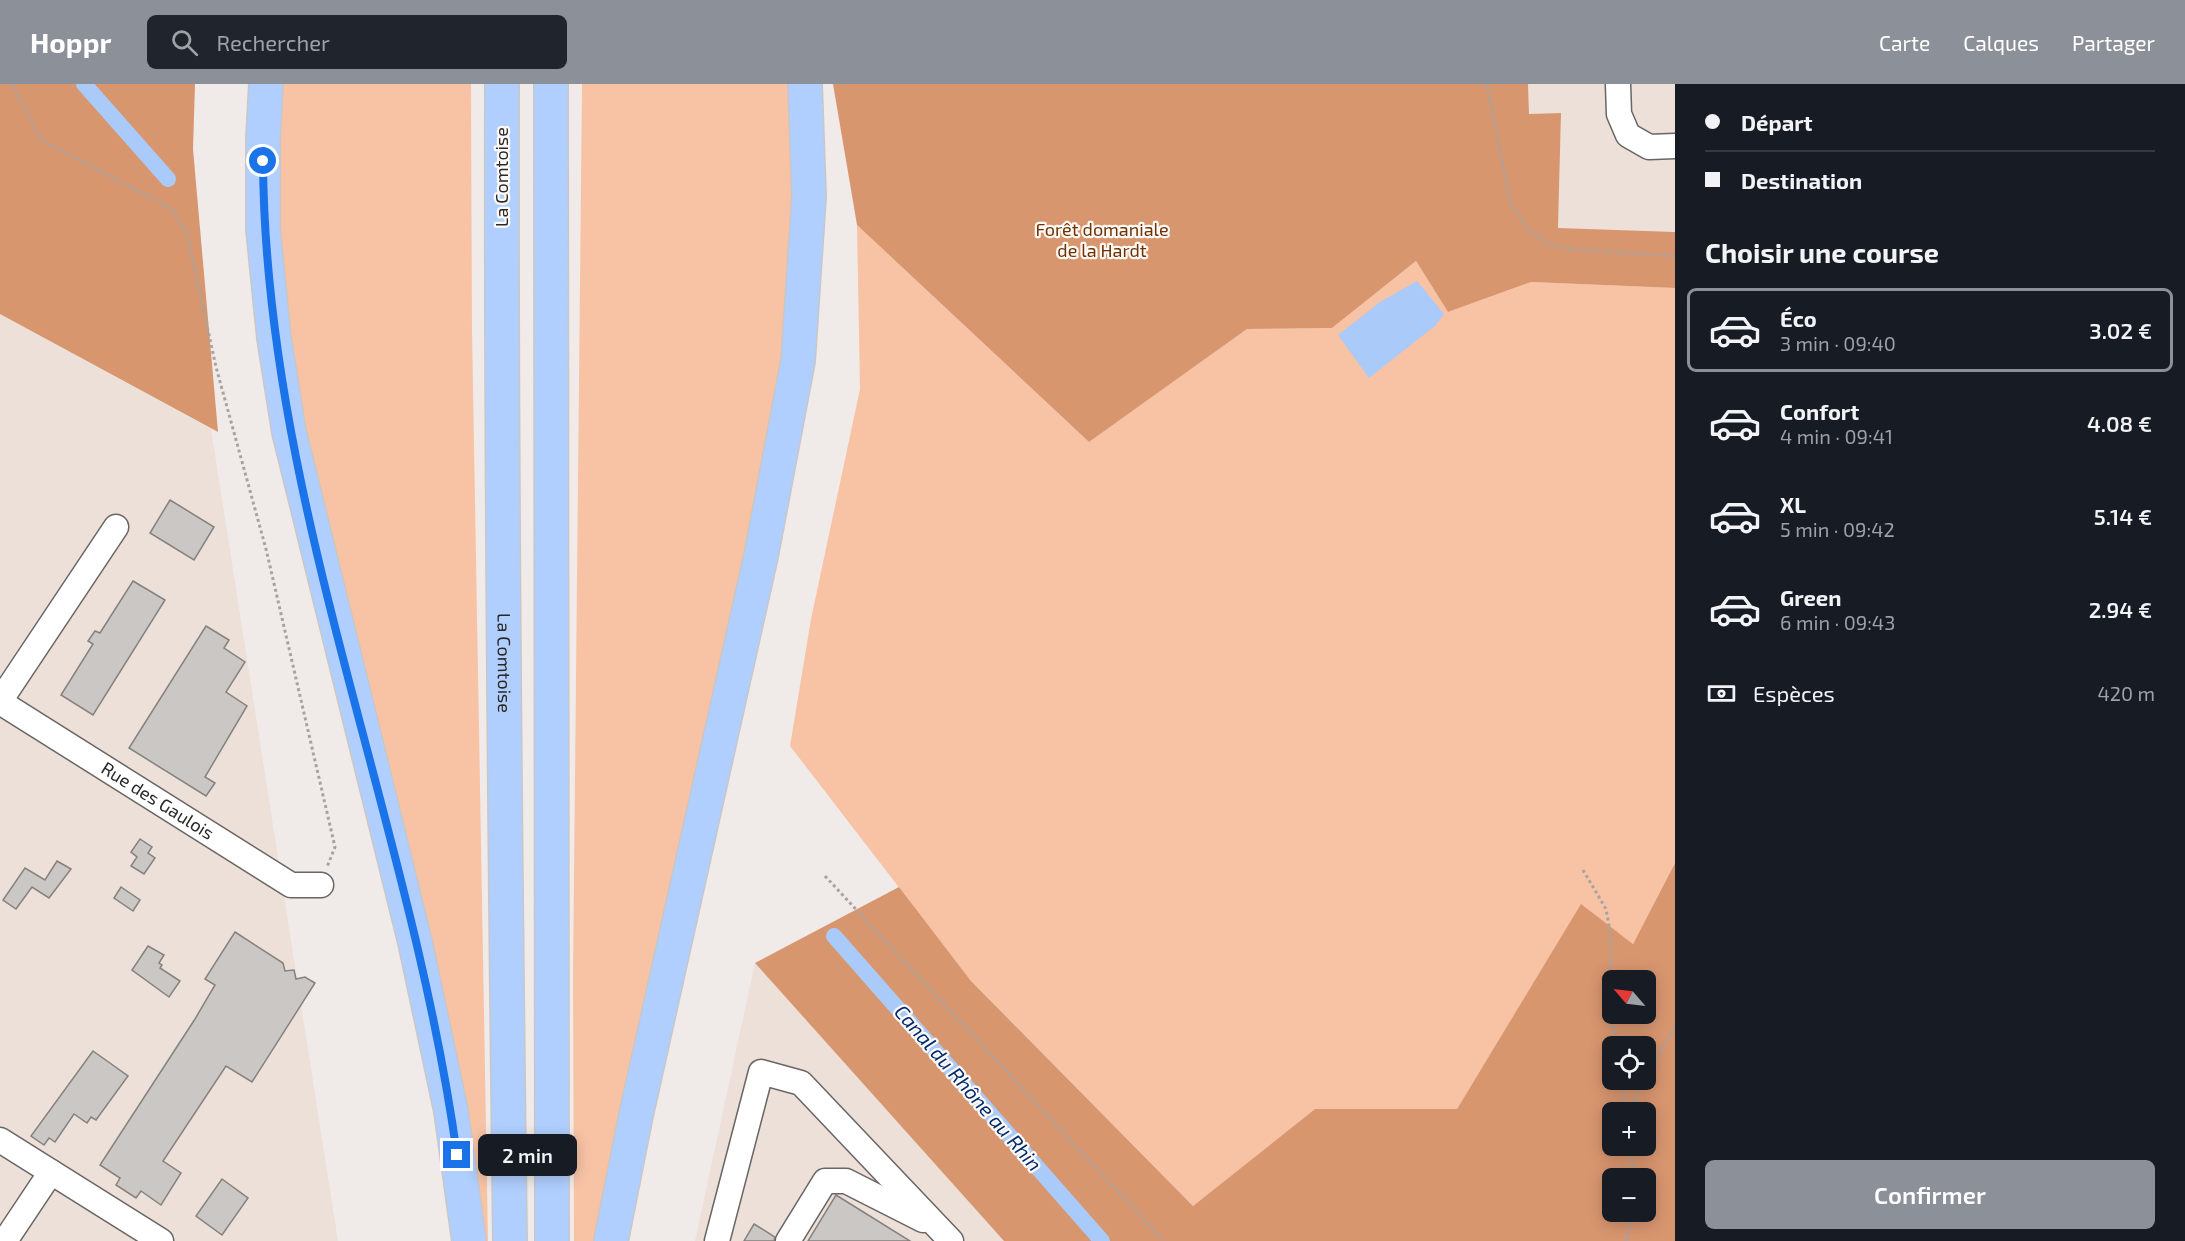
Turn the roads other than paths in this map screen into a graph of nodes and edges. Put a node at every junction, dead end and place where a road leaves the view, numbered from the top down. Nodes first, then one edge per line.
1 (266, 84) edge
2 (502, 84) edge
3 (550, 84) edge
4 (561, 84) edge
5 (805, 84) edge
6 (1618, 84) edge
7 (552, 134) junction
8 (1675, 146) edge
9 (116, 527) dead end
10 (1, 706) edge
11 (321, 885) road end
12 (0, 1140) edge
13 (51, 1172) junction
14 (945, 1234) edge
15 (5, 1241) edge
16 (161, 1241) edge
17 (469, 1241) edge
18 (510, 1241) edge
19 (552, 1241) edge
20 (611, 1241) edge
21 (717, 1241) edge
22 (788, 1241) edge

1 - 17 highway
2 - 18 highway, La Comtoise
3 - 7 highway
4 - 7 highway
5 - 20 highway
6 - 8 street
7 - 19 highway
9 - 10 street
10 - 11 street, Rue des Gaulois
12 - 13 street
13 - 15 street
13 - 16 street
14 - 21 street
14 - 22 street

